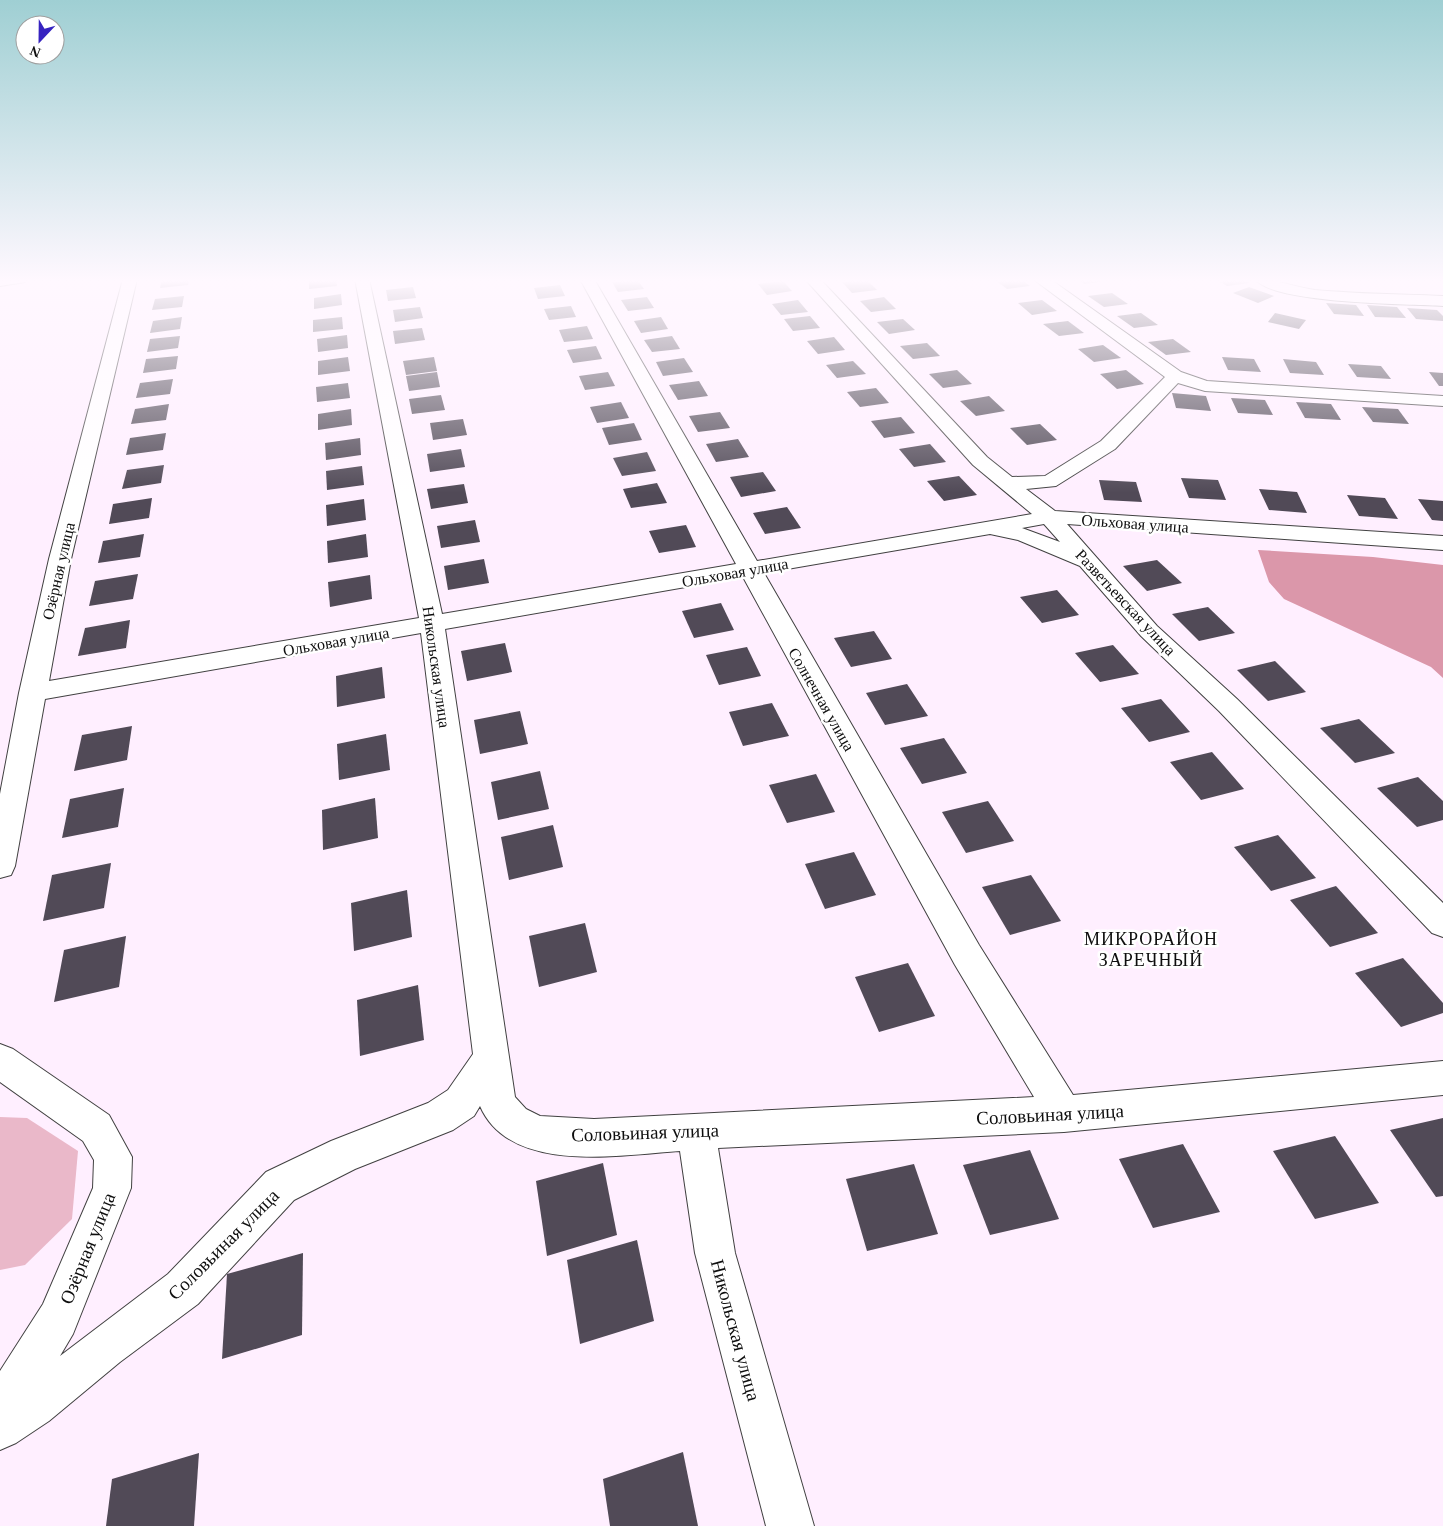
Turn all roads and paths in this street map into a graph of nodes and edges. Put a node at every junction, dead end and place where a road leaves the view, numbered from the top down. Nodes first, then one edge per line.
1 (112, 350) edge
2 (376, 350) edge
3 (626, 350) edge
4 (878, 350) edge
5 (1139, 350) edge
6 (1175, 376) junction
7 (1443, 402) edge
8 (1008, 483) junction
9 (1049, 517) junction
10 (989, 529) junction
11 (1443, 542) edge
12 (1087, 562) junction
13 (749, 570) junction
14 (432, 624) junction
15 (32, 693) junction
16 (0, 866) edge
17 (1443, 924) edge
18 (491, 1058) junction
19 (0, 1061) edge
20 (1443, 1078) edge
21 (1064, 1114) junction
22 (696, 1130) junction
23 (0, 1412) edge
24 (0, 1427) edge
25 (790, 1526) edge

1 - 15 street, Озёрная улица
2 - 14 street, Никольская улица
3 - 13 street, Солнечная улица
4 - 8 street, Разветьевская улица
5 - 6 street
6 - 7 street
6 - 8 street
8 - 9 street, Разветьевская улица
9 - 10 street, Ольховая улица
9 - 11 street, Ольховая улица
9 - 12 street, Разветьевская улица
10 - 12 street
10 - 13 street, Ольховая улица
12 - 17 street, Разветьевская улица
13 - 14 street, Ольховая улица
13 - 21 street, Солнечная улица
14 - 15 street, Ольховая улица
14 - 18 street, Никольская улица
15 - 16 street, Озёрная улица
18 - 22 street, Соловьиная улица
18 - 24 street, Соловьиная улица
19 - 23 street, Озёрная улица
20 - 21 street, Соловьиная улица
21 - 22 street, Соловьиная улица
22 - 25 street, Никольская улица

